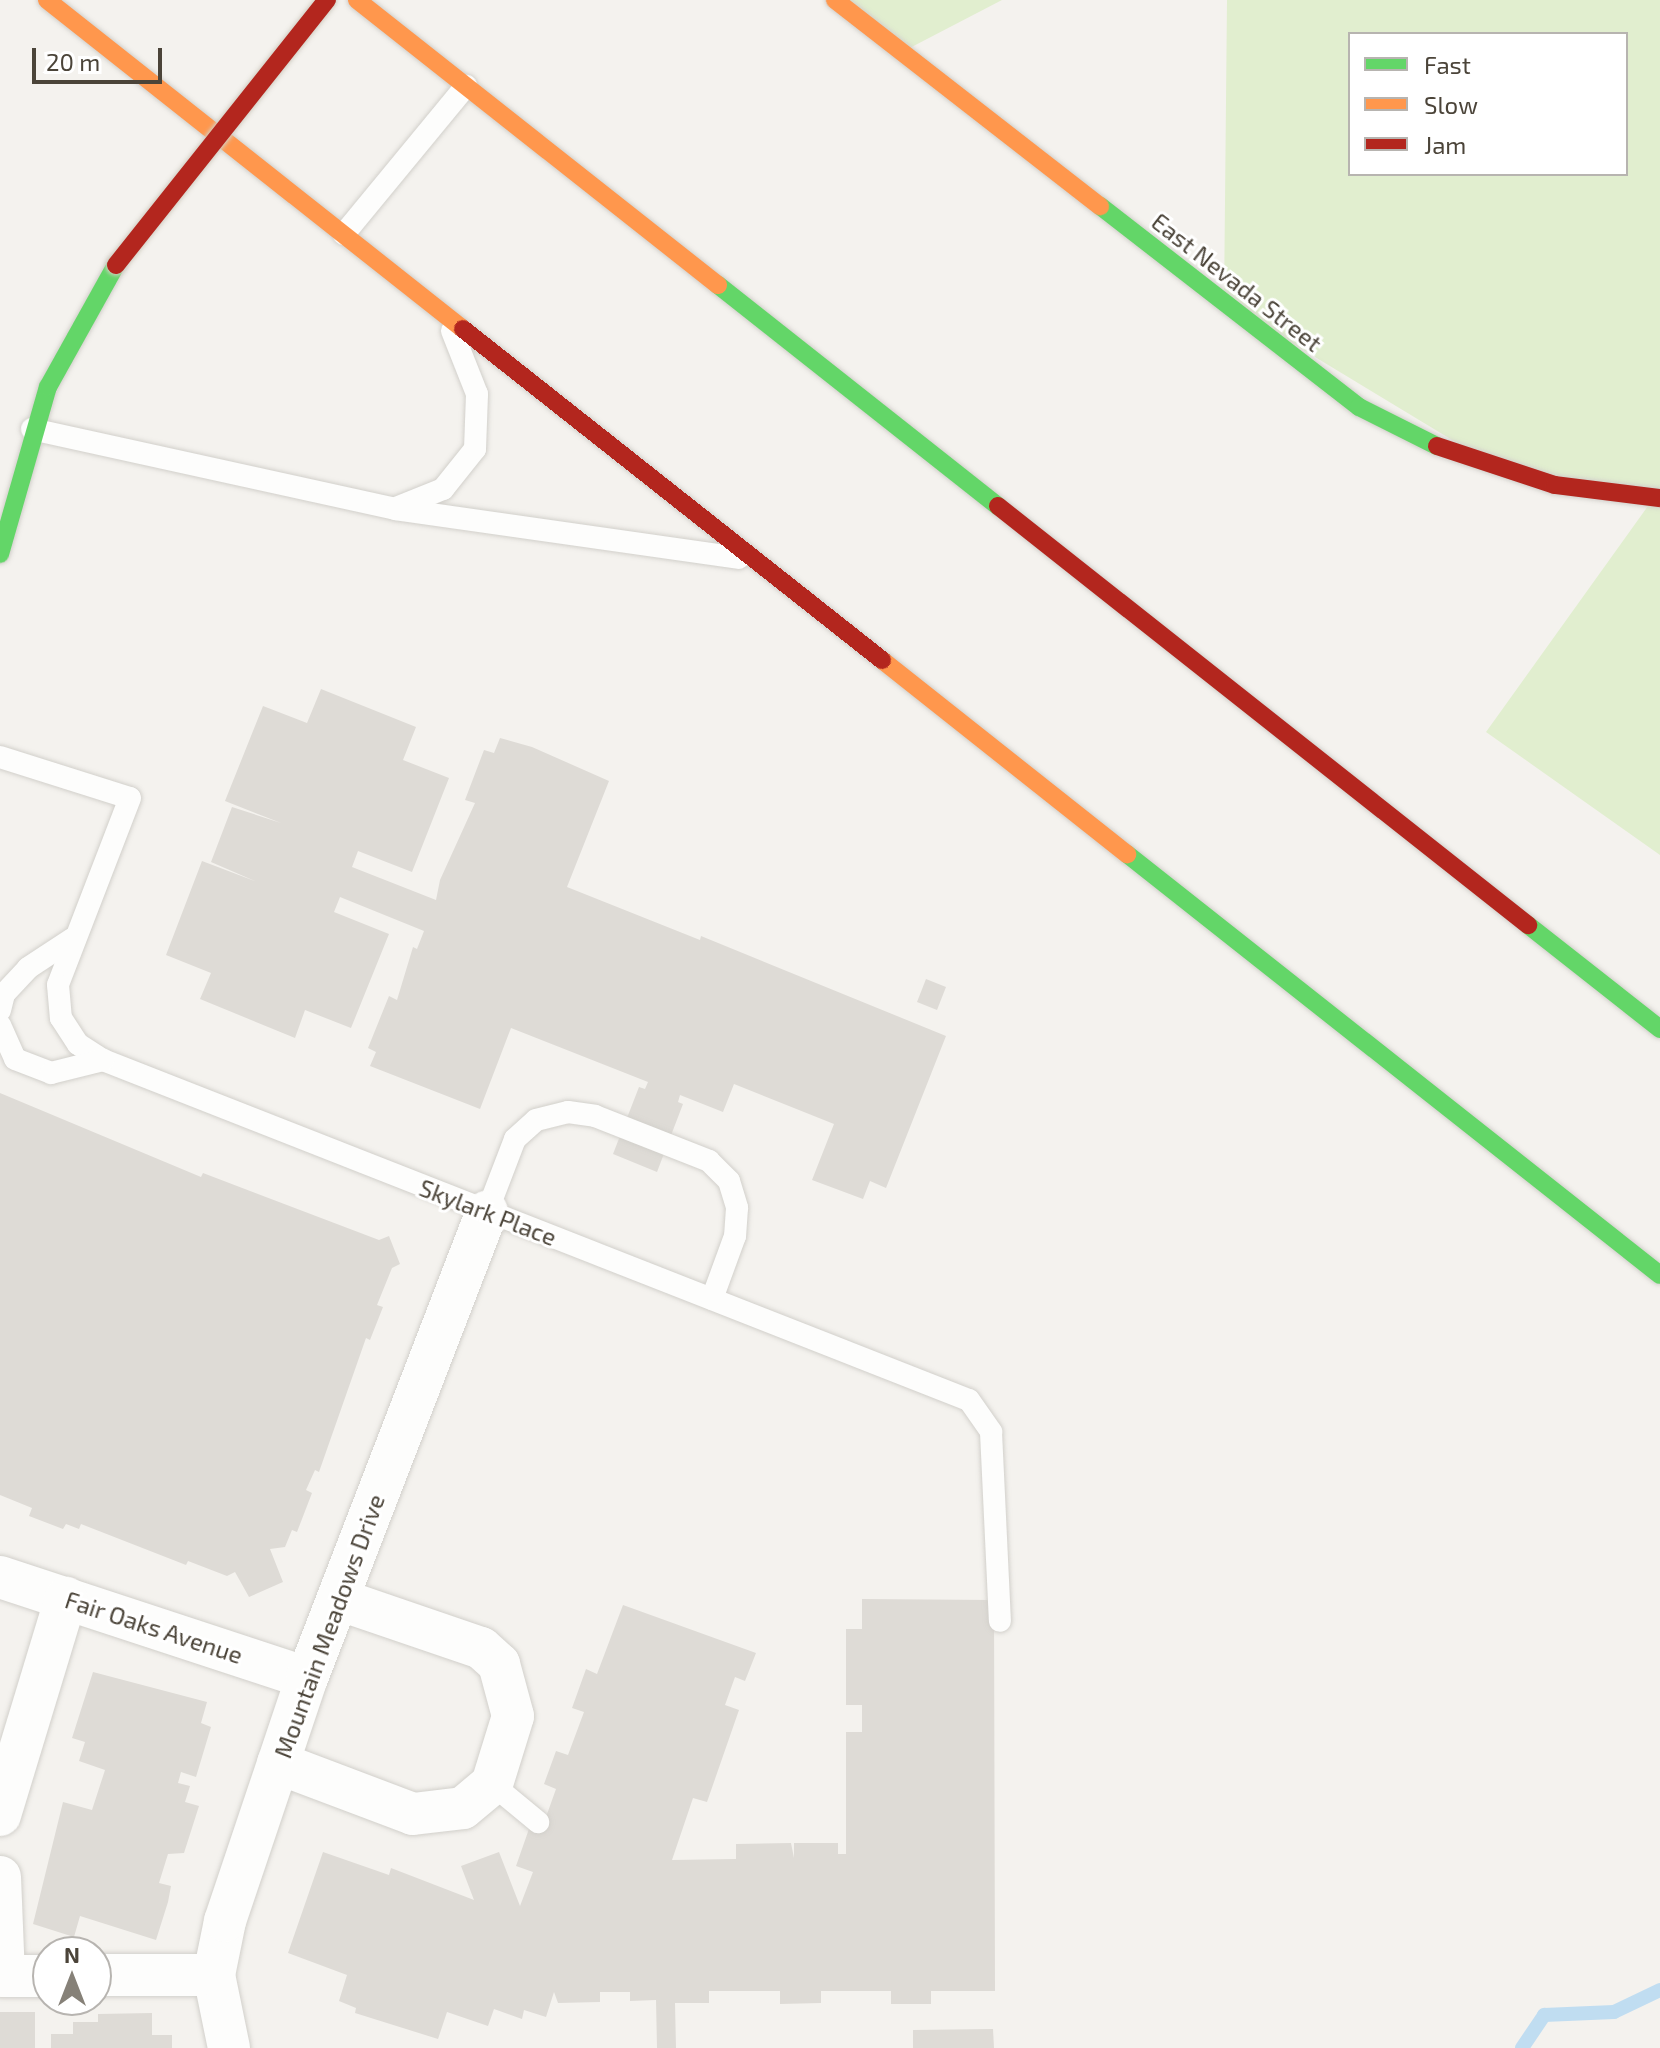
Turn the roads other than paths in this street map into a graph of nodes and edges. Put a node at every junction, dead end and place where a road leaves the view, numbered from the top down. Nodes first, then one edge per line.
1 (47, 0) edge
2 (327, 0) edge
3 (357, 0) edge
4 (835, 0) edge
5 (466, 86) junction
6 (344, 234) junction
7 (445, 315) junction
8 (32, 429) junction
9 (1660, 498) edge
10 (395, 509) junction
11 (0, 554) edge
12 (756, 560) junction
13 (0, 757) edge
14 (72, 939) junction
15 (0, 1010) edge
16 (0, 1025) edge
17 (1660, 1029) edge
18 (103, 1060) junction
19 (487, 1212) junction
20 (1660, 1275) edge
21 (712, 1299) junction
22 (0, 1577) edge
23 (66, 1598) junction
24 (338, 1599) junction
25 (1000, 1621) dead end
26 (307, 1678) junction
27 (278, 1763) junction
28 (492, 1784) junction
29 (0, 1815) edge
30 (538, 1822) dead end
31 (0, 1877) edge
32 (112, 1975) edge
33 (214, 1975) junction
34 (2, 1976) edge
35 (32, 1976) edge
36 (229, 2048) edge

1 - 6 main road
2 - 8 main road, bridge
3 - 5 main road
4 - 9 main road, East Nevada Street
5 - 6 lane
5 - 17 main road
6 - 7 main road
7 - 10 lane
7 - 12 main road
8 - 10 lane
8 - 11 main road
10 - 12 lane
12 - 20 main road
13 - 14 lane
14 - 15 lane
14 - 18 lane, Skylark Place
16 - 18 lane
18 - 19 lane, Skylark Place
19 - 21 lane, Skylark Place
19 - 21 lane
19 - 24 street, Mountain Meadows Drive
21 - 25 lane, Skylark Place
22 - 23 street, Fair Oaks Avenue
23 - 26 street, Fair Oaks Avenue
23 - 29 street
24 - 26 street, Mountain Meadows Drive
24 - 28 street
26 - 27 street, Mountain Meadows Drive
27 - 28 street
27 - 33 street, Mountain Meadows Drive
28 - 30 lane
31 - 34 street
32 - 33 street
33 - 36 street, Mountain Meadows Drive
34 - 35 street

